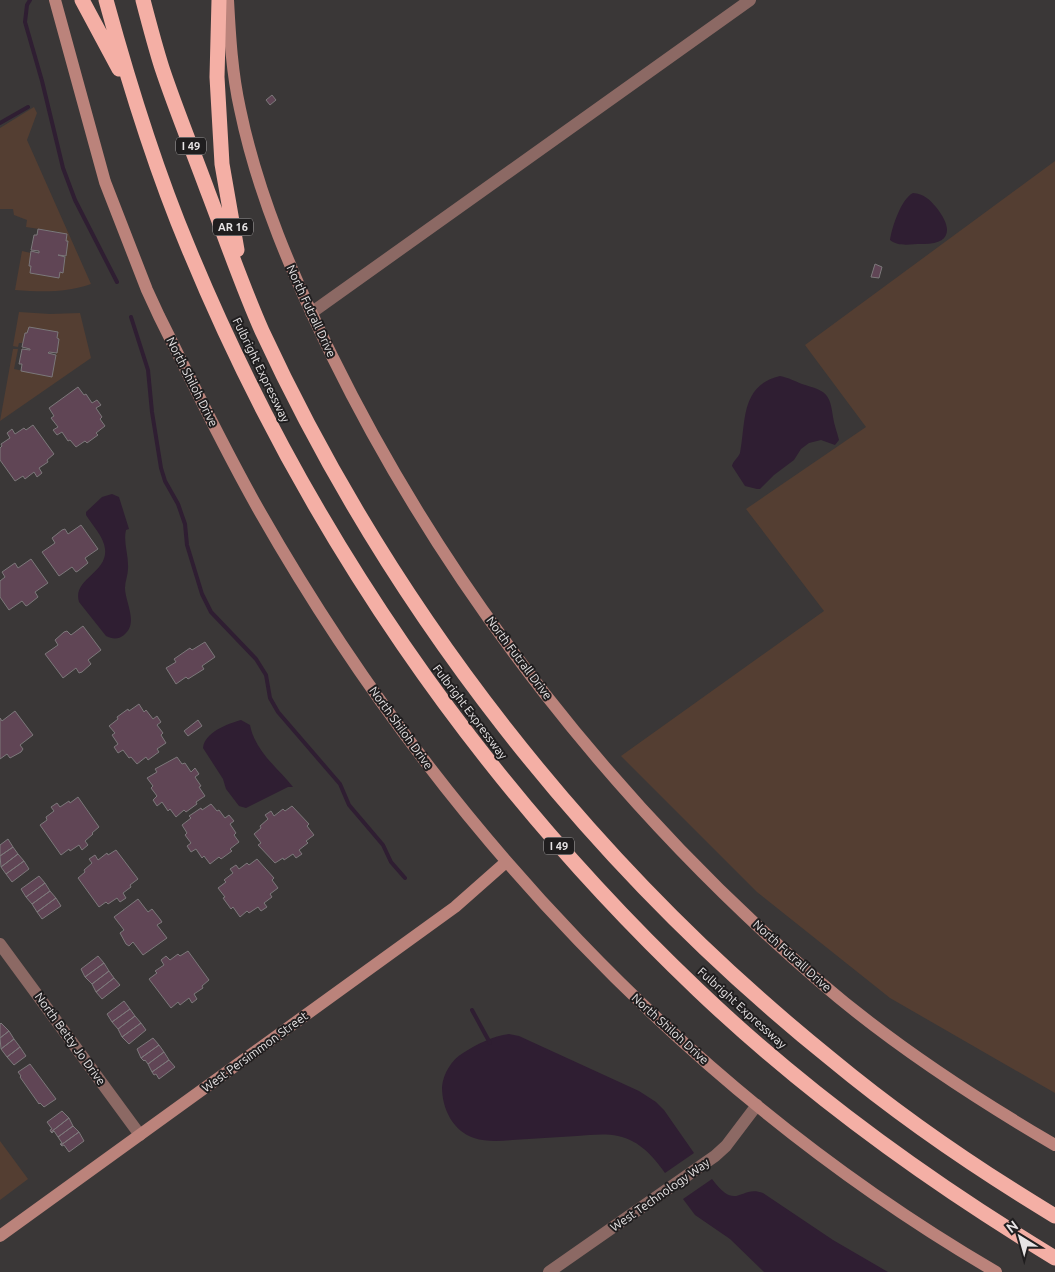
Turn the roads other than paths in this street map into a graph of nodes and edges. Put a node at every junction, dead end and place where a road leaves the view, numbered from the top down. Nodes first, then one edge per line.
1 (55, 0) edge
2 (82, 0) edge
3 (106, 0) edge
4 (143, 0) edge
5 (219, 0) edge
6 (228, 0) edge
7 (750, 0) edge
8 (132, 94) junction
9 (245, 291) junction
10 (311, 313) junction
11 (506, 862) junction
12 (0, 944) edge
13 (757, 1105) junction
14 (140, 1135) junction
15 (1055, 1145) edge
16 (1055, 1216) edge
17 (0, 1236) edge
18 (1055, 1258) edge
19 (550, 1272) edge
20 (996, 1272) edge

1 - 11 main road, North Shiloh Drive
2 - 8 highway
3 - 8 highway, Fulbright Expressway / I 49
4 - 9 highway, Fulbright Expressway / I 49
5 - 9 highway, AR 16
6 - 10 main road, North Futrall Drive
7 - 10 street
8 - 18 highway, Fulbright Expressway / I 49
9 - 16 highway, Fulbright Expressway / I 49
10 - 15 main road, North Futrall Drive
11 - 13 main road, North Shiloh Drive
11 - 14 main road, West Persimmon Street
12 - 14 street, North Betty Jo Drive
13 - 19 street, West Technology Way
13 - 20 main road, North Shiloh Drive
14 - 17 main road, West Persimmon Street

